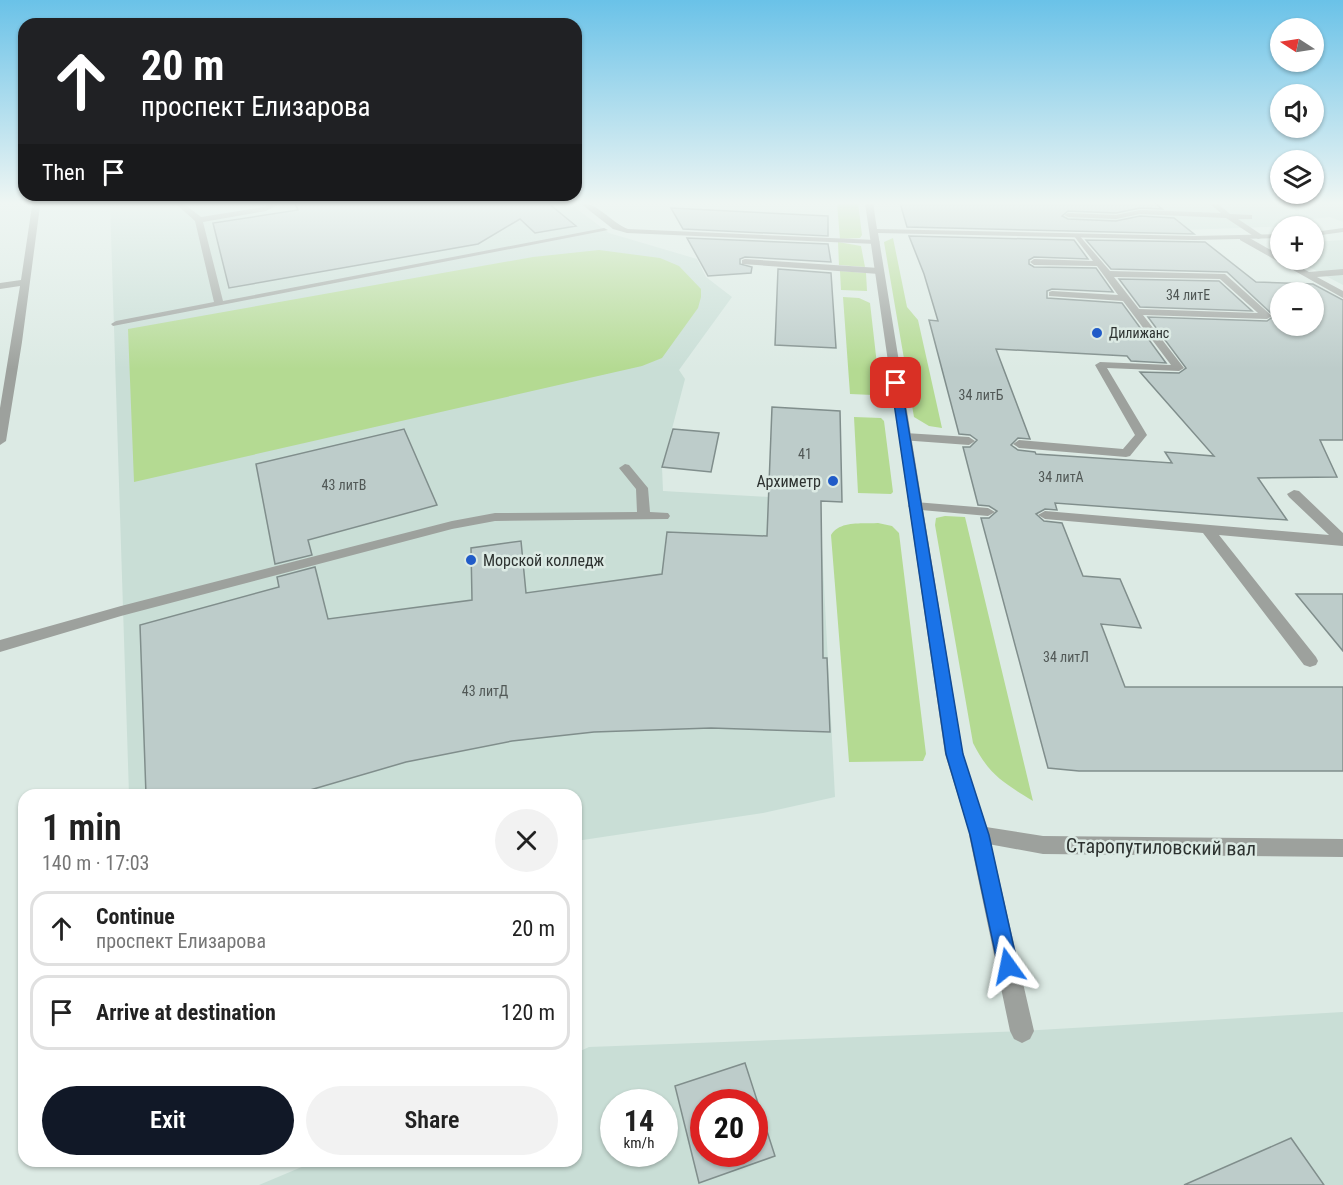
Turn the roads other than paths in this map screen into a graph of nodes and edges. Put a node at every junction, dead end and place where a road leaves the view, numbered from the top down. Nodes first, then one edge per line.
1 (30, 258) edge
2 (208, 258) edge
3 (457, 258) edge
4 (878, 258) edge
5 (1096, 258) edge
6 (1278, 258) edge
7 (745, 262) dead end
8 (1034, 262) dead end
9 (1100, 264) junction
10 (879, 271) junction
11 (1343, 272) edge
12 (1107, 274) junction
13 (1306, 275) junction
14 (26, 282) junction
15 (0, 286) edge
16 (1052, 294) dead end
17 (1343, 295) edge
18 (1125, 298) junction
19 (219, 304) junction
20 (1136, 312) junction
21 (116, 324) dead end
22 (904, 437) junction
23 (0, 441) edge
24 (969, 441) dead end
25 (1019, 444) dead end
26 (625, 468) dead end
27 (1294, 494) dead end
28 (915, 506) junction
29 (988, 512) dead end
30 (1045, 515) dead end
31 (644, 516) junction
32 (663, 516) dead end
33 (1207, 529) junction
34 (1343, 541) edge
35 (0, 646) edge
36 (1310, 661) dead end
37 (980, 835) junction
38 (1343, 848) edge
39 (1022, 1031) dead end

1 - 14 street
2 - 19 street
3 - 19 street
4 - 10 street
5 - 9 street
6 - 13 street
7 - 10 street
8 - 9 street
9 - 12 street
10 - 22 street
11 - 13 street
12 - 18 street
12 - 20 street
13 - 17 street
14 - 15 street
14 - 23 street
16 - 18 street
18 - 20 street
19 - 21 street
20 - 25 street
22 - 24 street
22 - 28 street
26 - 31 street
27 - 34 street
28 - 29 street
28 - 37 street
30 - 33 street
31 - 32 street
31 - 35 street
33 - 34 street
33 - 36 street
37 - 38 street, Старопутиловский вал
37 - 39 street

